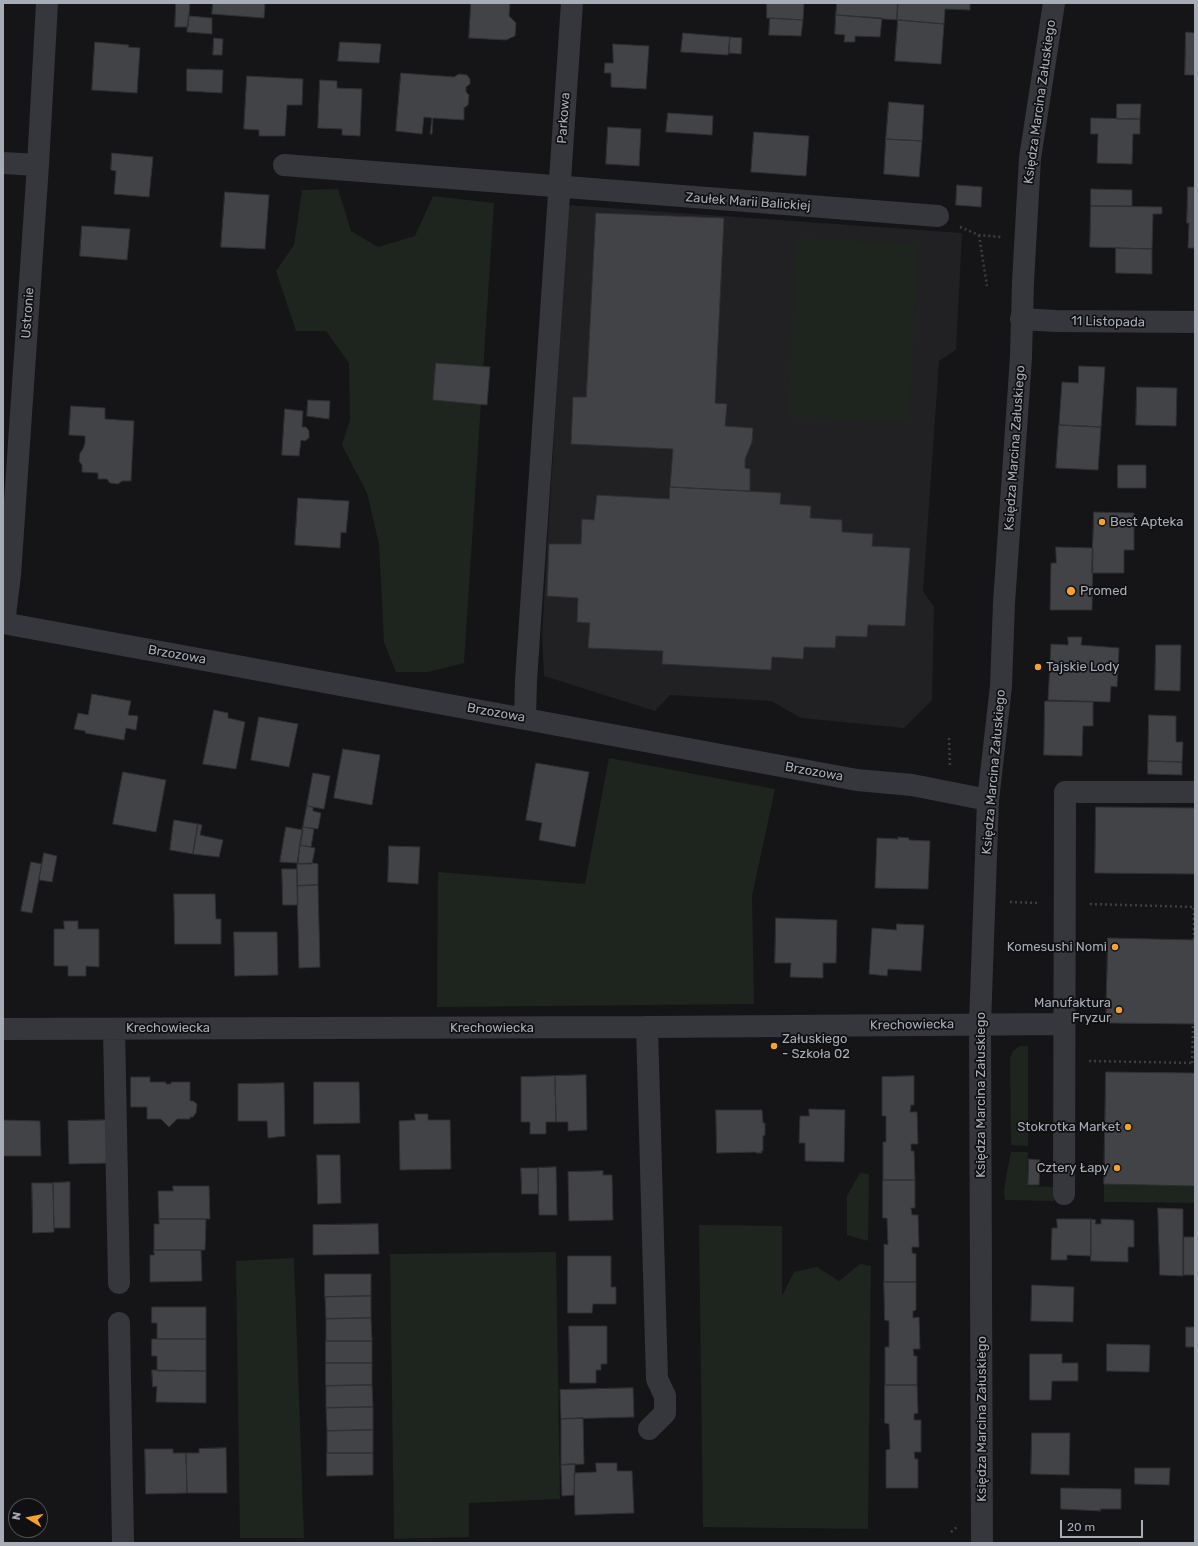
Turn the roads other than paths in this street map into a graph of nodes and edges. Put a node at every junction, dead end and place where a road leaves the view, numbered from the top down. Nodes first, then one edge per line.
1 (47, 3) edge
2 (572, 3) edge
3 (1054, 3) edge
4 (3, 163) edge
5 (38, 165) junction
6 (284, 165) dead end
7 (559, 187) junction
8 (938, 216) road end
9 (1021, 319) junction
10 (1195, 322) edge
11 (3, 623) edge
12 (525, 718) junction
13 (1195, 792) edge
14 (988, 800) junction
15 (980, 1024) junction
16 (1064, 1024) junction
17 (648, 1027) junction
18 (3, 1029) edge
19 (114, 1029) junction
20 (1064, 1194) dead end
21 (118, 1283) dead end
22 (119, 1323) dead end
23 (649, 1429) dead end
24 (123, 1543) edge
25 (982, 1543) edge

1 - 5 street, Ustronie
2 - 7 street, Parkowa
3 - 9 street, Księdza Marcina Załuskiego
4 - 5 street
5 - 11 street, Ustronie
6 - 7 street, Zaułek Marii Balickiej
7 - 8 street, Zaułek Marii Balickiej
7 - 12 street, Parkowa
9 - 10 street, 11 Listopada
9 - 14 street, Księdza Marcina Załuskiego
11 - 12 street, Brzozowa
12 - 14 street, Brzozowa
13 - 16 street
14 - 15 street, Księdza Marcina Załuskiego
15 - 16 street, Krechowiecka
15 - 17 street, Krechowiecka
15 - 25 street, Księdza Marcina Załuskiego
16 - 20 street
17 - 19 street, Krechowiecka
17 - 23 street
18 - 19 street, Krechowiecka
19 - 21 street
22 - 24 street

